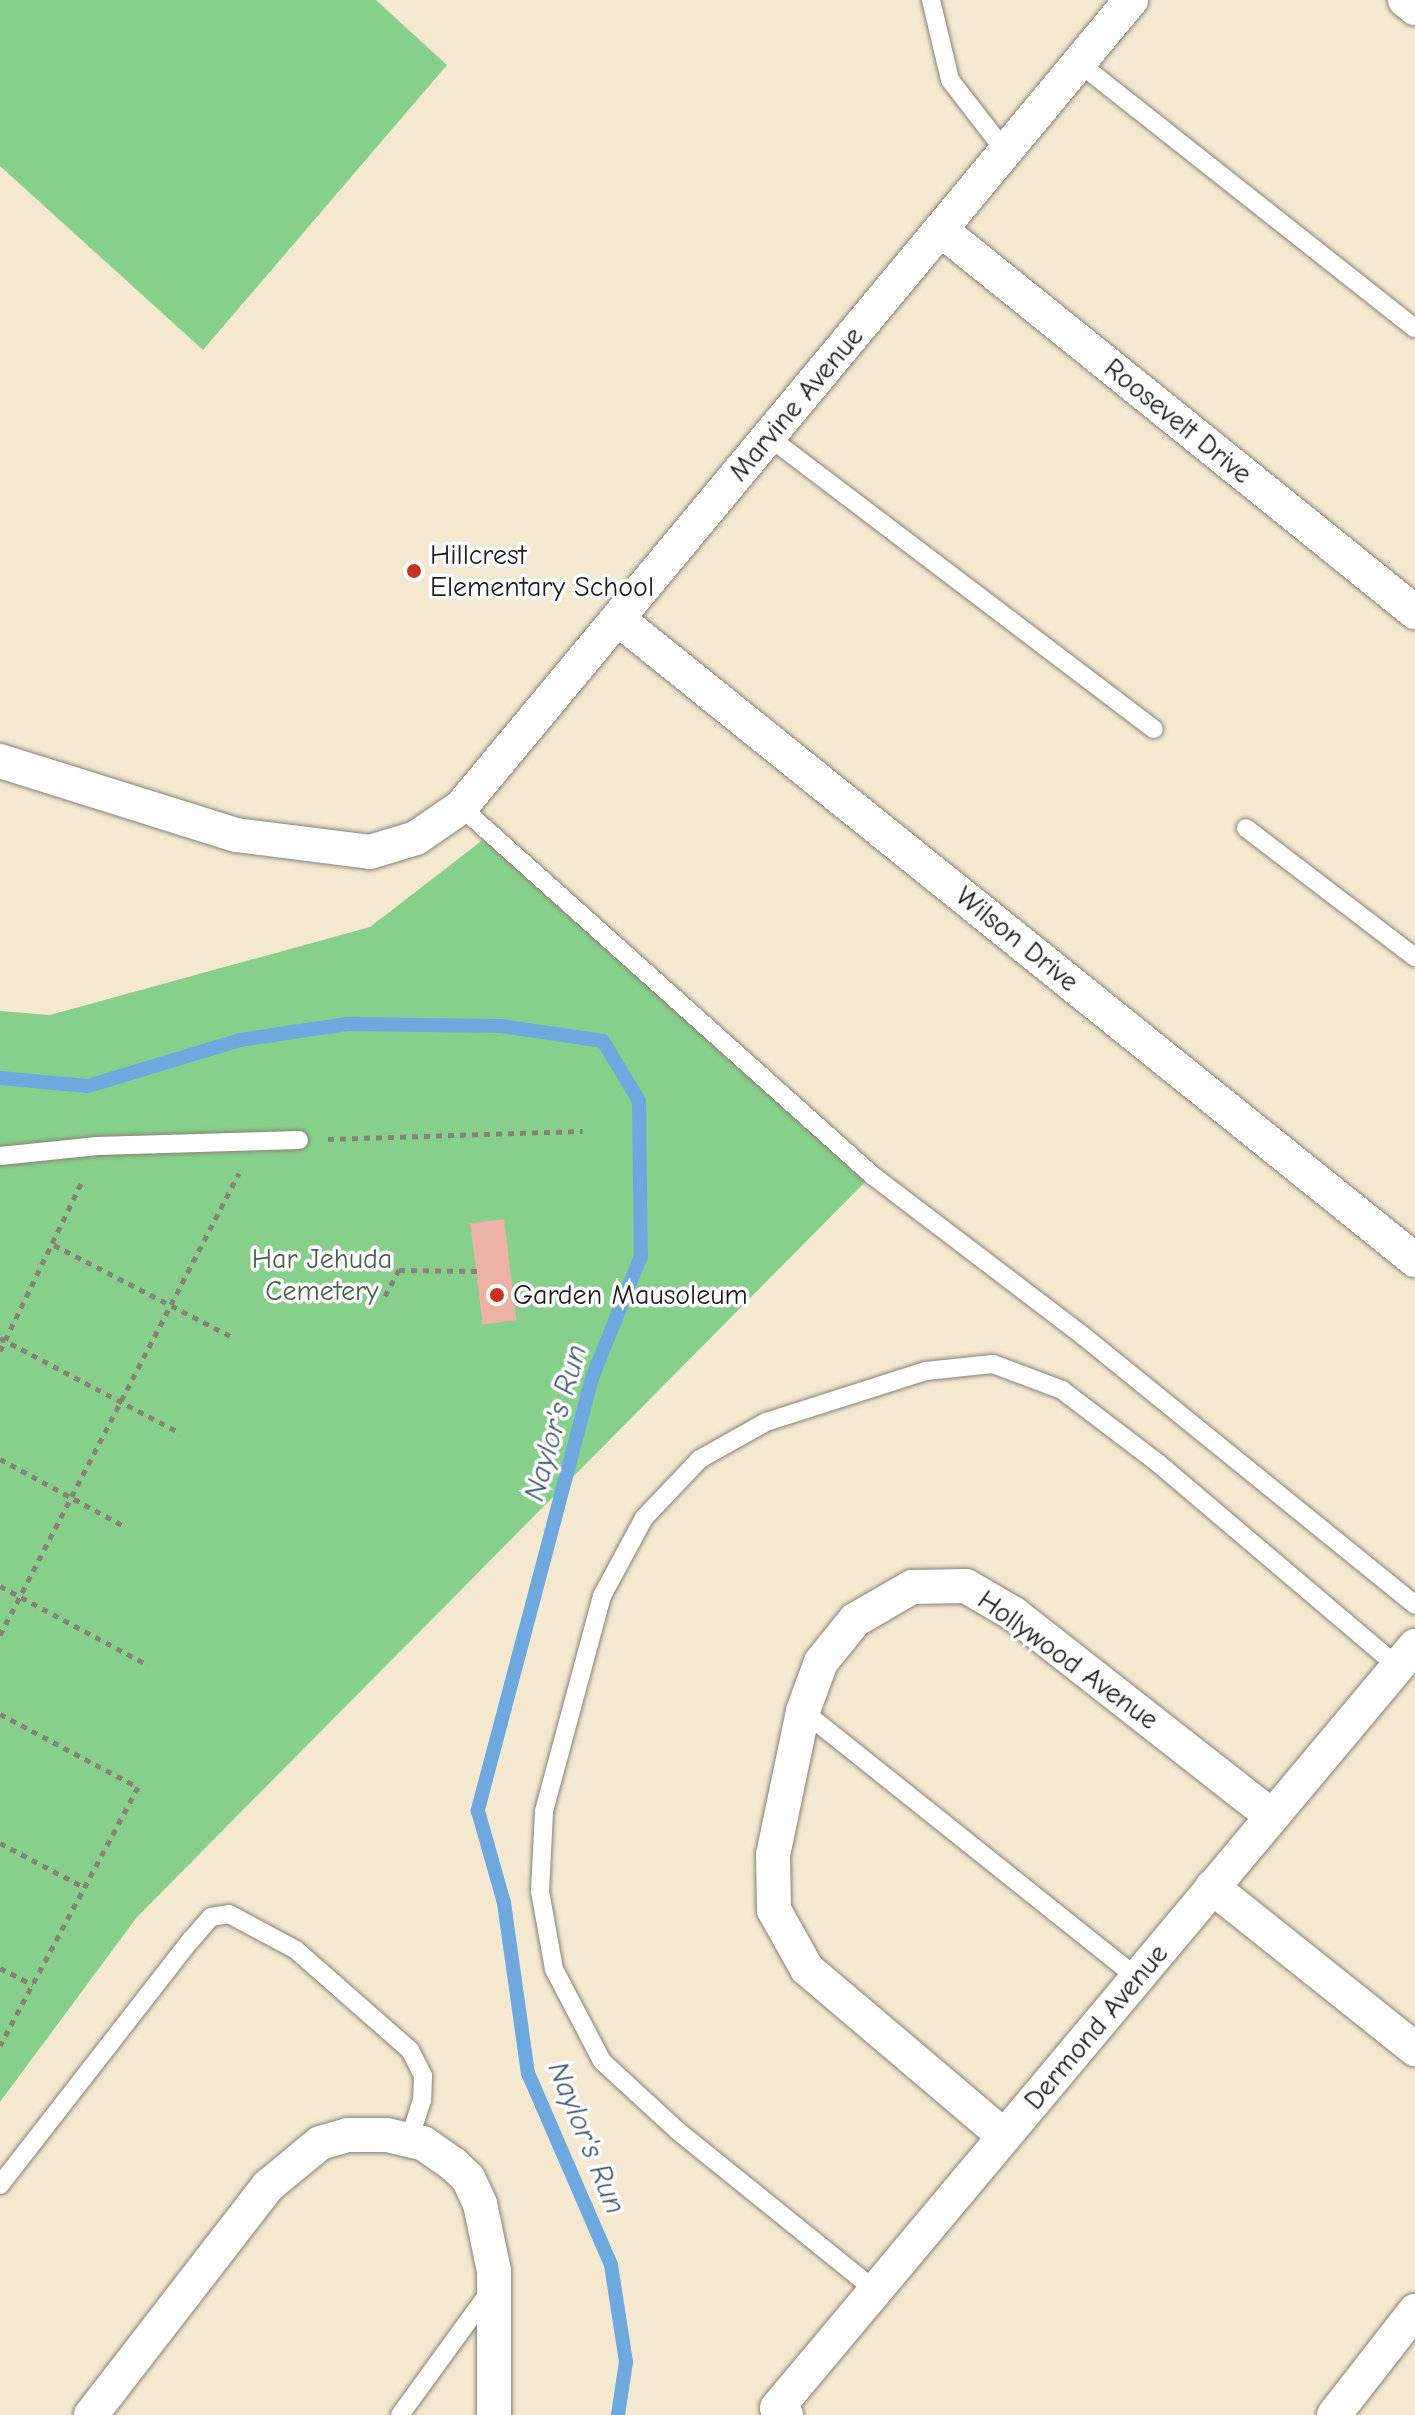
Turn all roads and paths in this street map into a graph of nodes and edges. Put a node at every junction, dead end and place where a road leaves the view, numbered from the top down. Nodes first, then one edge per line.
1 (931, 0) edge
2 (1405, 0) edge
3 (1129, 1) edge
4 (1415, 8) edge
5 (1079, 63) junction
6 (1005, 151) junction
7 (941, 230) junction
8 (1415, 328) edge
9 (769, 437) junction
10 (1415, 612) edge
11 (618, 619) junction
12 (1154, 729) dead end
13 (0, 761) edge
14 (461, 807) junction
15 (1246, 828) dead end
16 (1415, 957) edge
17 (583, 1131) dead end
18 (299, 1140) joint
19 (256, 1141) junction
20 (97, 1146) junction
21 (0, 1156) edge
22 (54, 1245) junction
23 (1415, 1260) edge
24 (477, 1271) dead end
25 (385, 1296) dead end
26 (168, 1304) junction
27 (234, 1338) dead end
28 (2, 1340) edge
29 (0, 1351) edge
30 (117, 1403) junction
31 (180, 1433) dead end
32 (0, 1459) edge
33 (70, 1497) junction
34 (124, 1526) dead end
35 (0, 1586) edge
36 (19, 1597) junction
37 (1415, 1605) edge
38 (0, 1635) edge
39 (1406, 1656) edge
40 (148, 1665) dead end
41 (803, 1711) junction
42 (0, 1714) edge
43 (1272, 1816) junction
44 (0, 1843) edge
45 (82, 1886) junction
46 (1212, 1887) junction
47 (0, 1968) edge
48 (1137, 1978) junction
49 (33, 1985) junction
50 (0, 2045) edge
51 (1415, 2049) edge
52 (1004, 2136) junction
53 (409, 2140) junction
54 (0, 2185) edge
55 (494, 2285) junction
56 (875, 2290) junction
57 (1415, 2311) edge
58 (781, 2411) edge
59 (91, 2415) edge
60 (400, 2415) edge
61 (494, 2415) edge
62 (1334, 2415) edge

1 - 6 lane
2 - 4 street
3 - 5 street, Marvine Avenue
5 - 6 street, Marvine Avenue
5 - 8 lane
6 - 7 street, Marvine Avenue
7 - 9 street, Marvine Avenue
7 - 10 street, Roosevelt Drive
9 - 11 street, Marvine Avenue
9 - 12 lane
11 - 14 street, Marvine Avenue
11 - 23 street, Wilson Drive
13 - 14 street, Marvine Avenue
14 - 37 lane
15 - 16 lane
17 - 18 path
18 - 19 lane
19 - 20 lane
19 - 26 path
20 - 21 lane
20 - 22 path
22 - 26 path
22 - 28 path
24 - 25 path
26 - 27 path
26 - 30 path
28 - 29 path
28 - 30 path
30 - 31 path
30 - 33 path
32 - 33 path
33 - 34 path
33 - 36 path
35 - 36 path
36 - 38 path
36 - 40 path
39 - 43 street, Dermond Avenue
39 - 56 lane
41 - 43 street, Hollywood Avenue
41 - 48 lane
41 - 52 street, Hollywood Avenue
42 - 45 path
43 - 46 street, Dermond Avenue
44 - 45 path
45 - 49 path
46 - 48 street, Dermond Avenue
46 - 51 street
47 - 49 path
48 - 52 street, Dermond Avenue
49 - 50 path
52 - 56 street, Dermond Avenue
53 - 54 lane
53 - 55 street
53 - 59 street
55 - 60 lane
55 - 61 street
56 - 58 street, Dermond Avenue
57 - 62 street

